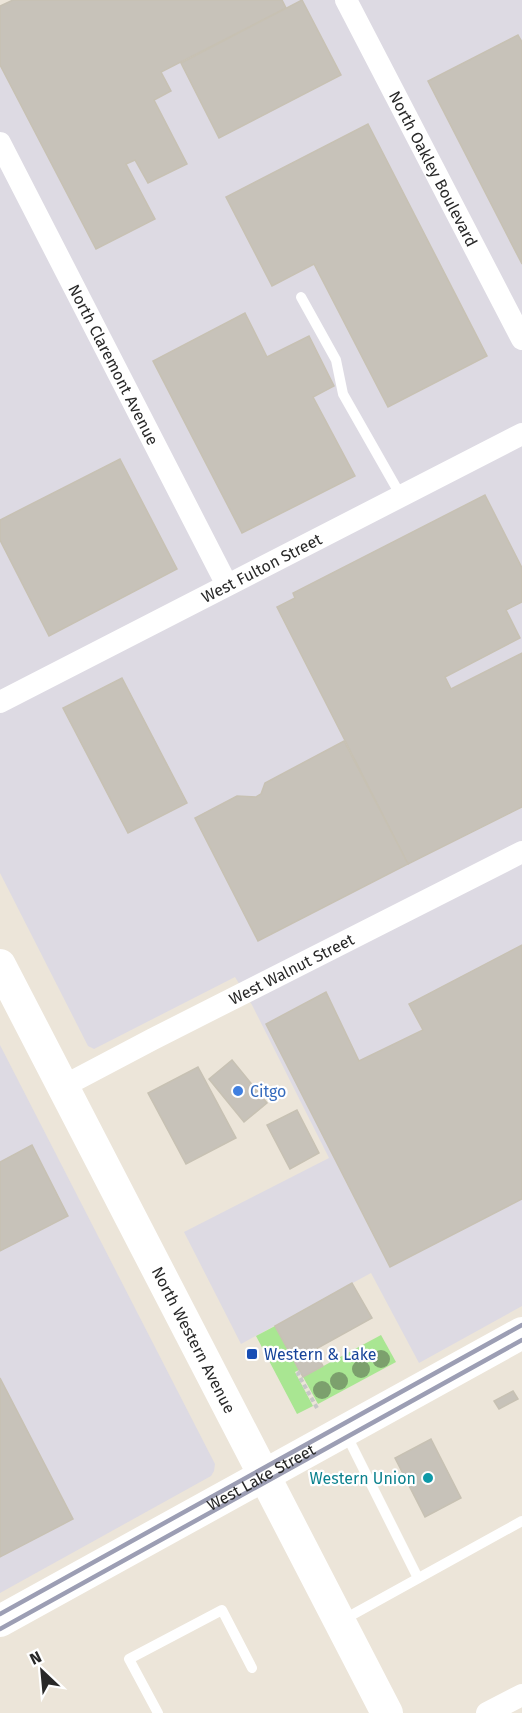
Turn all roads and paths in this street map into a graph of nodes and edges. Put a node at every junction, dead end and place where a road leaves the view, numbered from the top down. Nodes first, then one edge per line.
1 (346, 0) edge
2 (0, 143) edge
3 (301, 297) dead end
4 (522, 339) edge
5 (522, 434) edge
6 (401, 496) junction
7 (227, 585) junction
8 (0, 702) edge
9 (522, 852) edge
10 (0, 965) edge
11 (62, 1087) junction
12 (522, 1333) edge
13 (300, 1372) dead end
14 (316, 1408) dead end
15 (344, 1431) junction
16 (263, 1475) junction
17 (522, 1521) edge
18 (418, 1578) junction
19 (0, 1621) edge
20 (339, 1621) junction
21 (252, 1668) dead end
22 (522, 1695) edge
23 (158, 1713) edge
24 (387, 1713) edge
25 (487, 1713) edge

1 - 4 street, North Oakley Boulevard
2 - 7 street, North Claremont Avenue
3 - 6 lane
5 - 6 street, West Fulton Street
6 - 7 street, West Fulton Street
7 - 8 street, West Fulton Street
9 - 11 street, West Walnut Street
10 - 11 main road, North Western Avenue
11 - 16 main road, North Western Avenue
12 - 15 main road, West Lake Street
13 - 14 path
15 - 16 main road, West Lake Street
15 - 18 lane
16 - 19 main road, West Lake Street
16 - 20 main road, North Western Avenue
17 - 18 lane
18 - 20 lane
20 - 24 main road, North Western Avenue
21 - 23 lane
22 - 25 street

